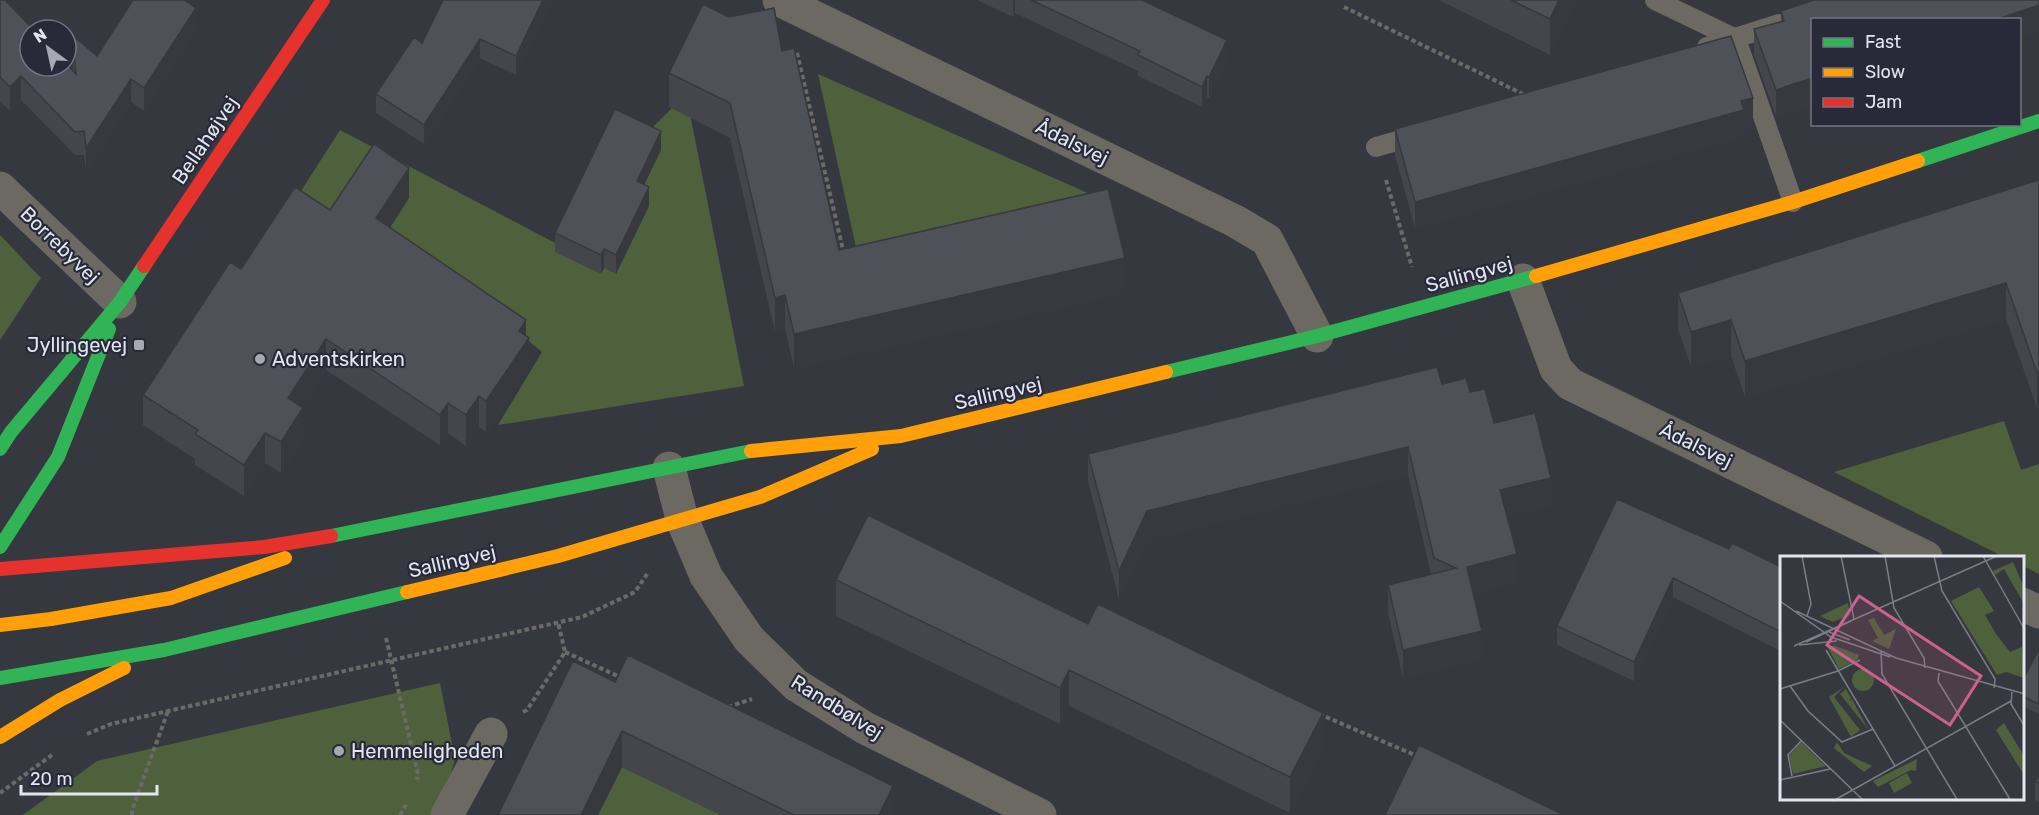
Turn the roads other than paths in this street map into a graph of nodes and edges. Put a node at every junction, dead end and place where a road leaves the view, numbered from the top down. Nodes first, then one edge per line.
1 (323, 0) edge
2 (1655, 0) edge
3 (782, 2) edge
4 (1800, 18) edge
5 (1736, 39) junction
6 (1691, 52) edge
7 (2039, 121) edge
8 (1443, 126) edge
9 (1376, 147) road end
10 (0, 188) edge
11 (1793, 202) junction
12 (1523, 280) junction
13 (120, 302) junction
14 (1317, 336) junction
15 (901, 436) junction
16 (0, 449) edge
17 (669, 468) junction
18 (682, 519) junction
19 (364, 530) junction
20 (0, 547) edge
21 (1924, 556) edge
22 (0, 569) edge
23 (2024, 605) edge
24 (2039, 612) edge
25 (0, 625) edge
26 (164, 650) junction
27 (0, 678) edge
28 (492, 734) road end
29 (0, 737) edge
30 (447, 815) edge
31 (1040, 815) edge

1 - 13 street, Bellahøjvej
2 - 5 lane
3 - 14 street, Ådalsvej
4 - 5 lane
5 - 6 lane
5 - 11 lane
7 - 11 street, Sallingvej
8 - 9 lane
10 - 13 street, Borrebyvej
11 - 12 street, Sallingvej
12 - 14 street, Sallingvej
12 - 21 street, Ådalsvej
13 - 16 street, Bellahøjvej
13 - 20 street, Bellahøjvej
14 - 15 street, Sallingvej
15 - 17 street, Sallingvej
15 - 18 street, Sallingvej
17 - 18 street, Randbølvej
17 - 19 street, Sallingvej
18 - 26 street, Sallingvej
18 - 31 street, Randbølvej
19 - 22 street, Sallingvej
19 - 25 street
23 - 24 street
26 - 27 street, Sallingvej
26 - 29 street
28 - 30 street

